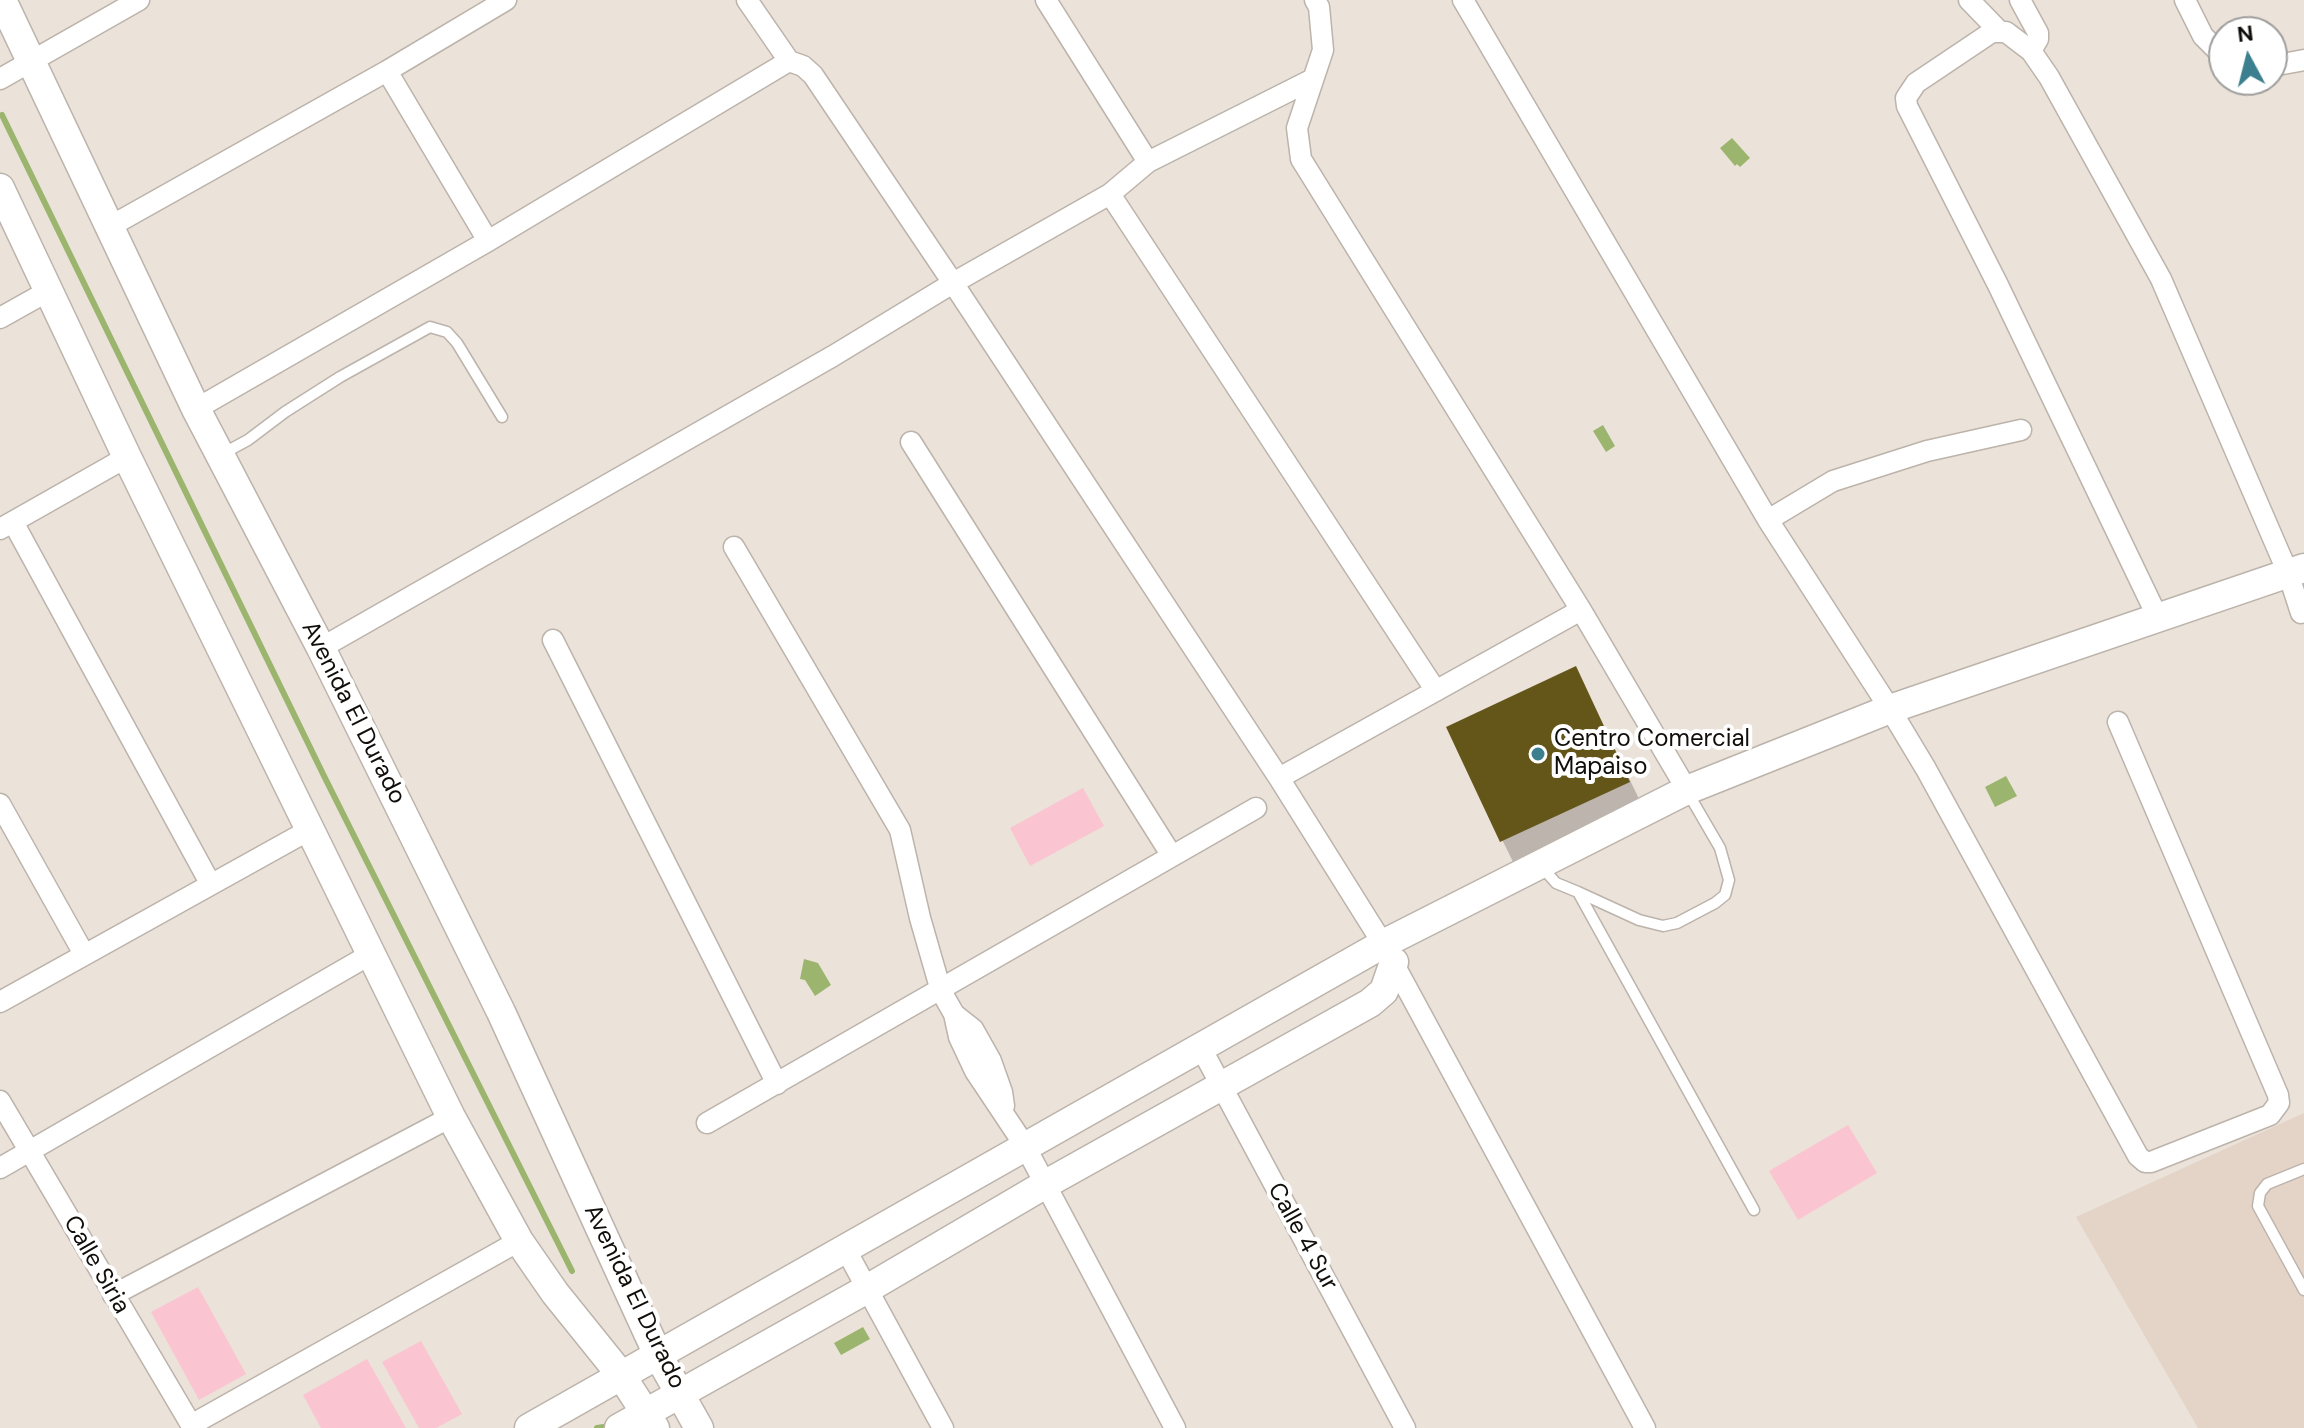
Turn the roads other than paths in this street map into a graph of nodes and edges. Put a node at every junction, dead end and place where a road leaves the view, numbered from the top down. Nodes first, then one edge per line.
1 (2, 0) edge
2 (139, 0) edge
3 (506, 0) edge
4 (747, 0) edge
5 (1046, 0) edge
6 (1315, 0) edge
7 (1463, 0) edge
8 (1969, 0) edge
9 (2020, 0) edge
10 (2185, 0) edge
11 (1999, 31) junction
12 (2208, 41) edge
13 (2031, 51) junction
14 (789, 61) junction
15 (30, 62) junction
16 (387, 71) junction
17 (0, 79) edge
18 (1313, 79) junction
19 (1148, 162) junction
20 (0, 188) edge
21 (1110, 194) junction
22 (109, 227) junction
23 (488, 241) junction
24 (953, 283) junction
25 (50, 290) junction
26 (0, 318) edge
27 (196, 409) junction
28 (502, 417) dead end
29 (2021, 430) dead end
30 (911, 442) dead end
31 (220, 455) junction
32 (127, 457) junction
33 (1768, 520) junction
34 (7, 525) edge
35 (734, 547) dead end
36 (2296, 571) edge
37 (1581, 610) junction
38 (2303, 614) edge
39 (2158, 618) junction
40 (553, 640) dead end
41 (321, 648) junction
42 (1436, 691) junction
43 (1890, 709) junction
44 (2118, 722) dead end
45 (1279, 778) junction
46 (1687, 790) junction
47 (0, 804) edge
48 (1256, 808) dead end
49 (311, 829) junction
50 (1172, 856) junction
51 (1541, 865) junction
52 (210, 883) junction
53 (1578, 892) junction
54 (1389, 953) junction
55 (84, 954) junction
56 (371, 954) junction
57 (941, 991) junction
58 (0, 1002) edge
59 (1200, 1046) junction
60 (777, 1084) junction
61 (1220, 1087) junction
62 (0, 1101) edge
63 (451, 1117) junction
64 (707, 1123) dead end
65 (1025, 1146) junction
66 (30, 1151) junction
67 (0, 1168) edge
68 (2304, 1169) edge
69 (1044, 1185) junction
70 (1754, 1210) dead end
71 (519, 1241) junction
72 (846, 1250) junction
73 (867, 1289) junction
74 (2304, 1290) edge
75 (113, 1295) junction
76 (658, 1355) junction
77 (621, 1375) junction
78 (680, 1395) junction
79 (650, 1420) edge
80 (192, 1426) edge
81 (529, 1428) edge
82 (619, 1428) edge
83 (699, 1428) edge
84 (943, 1428) edge
85 (1175, 1428) edge
86 (1405, 1428) edge
87 (1645, 1428) edge

1 - 15 main road, Avenida El Durado
2 - 15 street
3 - 16 street
4 - 14 street
5 - 19 street
6 - 18 street
7 - 33 street
8 - 11 street
9 - 13 street
10 - 12 street
11 - 13 street
11 - 39 street
13 - 36 street
14 - 23 street
14 - 24 street
15 - 17 street
15 - 22 main road, Avenida El Durado
16 - 22 street
16 - 23 street
18 - 19 street
18 - 37 street
19 - 21 street
20 - 25 main road, Avenida El Durado
21 - 24 street
21 - 42 street
22 - 27 main road, Avenida El Durado
23 - 27 street
24 - 41 street
24 - 45 street
25 - 26 street
25 - 32 main road, Avenida El Durado
27 - 31 main road, Avenida El Durado
28 - 31 lane
29 - 33 street
30 - 50 street
31 - 41 main road, Avenida El Durado
32 - 34 street
32 - 49 main road, Avenida El Durado
33 - 43 street
34 - 52 street
35 - 57 street
36 - 38 street
36 - 39 main road
37 - 42 street
37 - 46 street
39 - 43 main road
40 - 60 street
41 - 76 main road, Avenida El Durado
42 - 45 street
43 - 44 street
43 - 46 main road
45 - 54 street
46 - 51 main road
46 - 53 lane
47 - 55 street
48 - 50 street
49 - 52 street
49 - 56 main road, Avenida El Durado
50 - 57 street
51 - 53 lane
51 - 54 main road
52 - 55 street
53 - 70 lane
54 - 59 main road
54 - 61 main road
54 - 87 street
55 - 58 street
56 - 63 main road, Avenida El Durado
56 - 66 street
57 - 60 street
57 - 65 street
59 - 61 street, Calle 4 Sur
59 - 65 main road
60 - 64 street
61 - 69 main road
61 - 86 street, Calle 4 Sur
62 - 66 street, Calle Siria
63 - 71 main road, Avenida El Durado
63 - 75 street
65 - 69 street
65 - 72 main road
66 - 67 street
66 - 75 street, Calle Siria
68 - 74 lane
69 - 73 main road
69 - 85 street
71 - 77 main road, Avenida El Durado
71 - 80 street
72 - 73 street
72 - 76 main road
73 - 78 main road
73 - 84 street
75 - 80 street, Calle Siria
76 - 77 main road
76 - 78 main road, Avenida El Durado
77 - 79 main road, Avenida El Durado
77 - 81 main road
78 - 79 main road
78 - 83 main road, Avenida El Durado
79 - 82 main road

